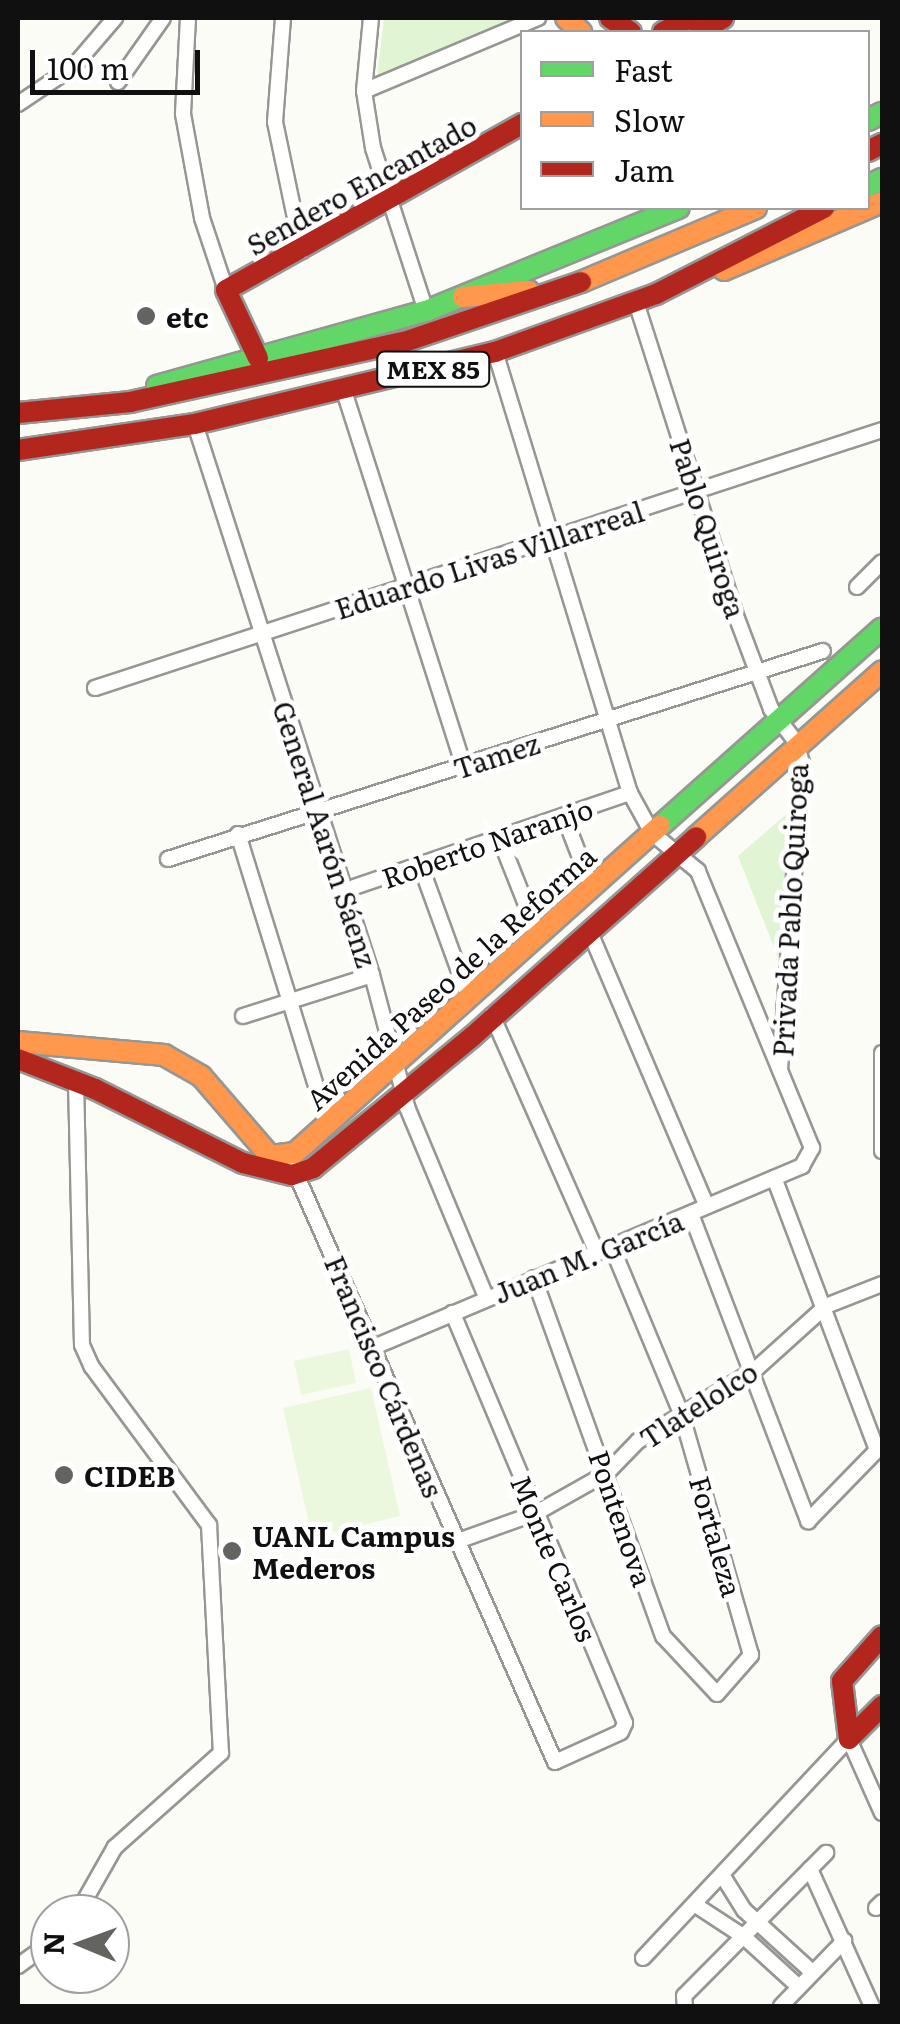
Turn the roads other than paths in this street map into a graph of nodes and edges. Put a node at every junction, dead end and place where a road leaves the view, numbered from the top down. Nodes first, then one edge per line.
1 (115, 18) edge
2 (163, 18) edge
3 (188, 18) edge
4 (283, 18) edge
5 (371, 18) edge
6 (538, 18) edge
7 (689, 18) edge
8 (667, 30) edge
9 (118, 82) dead end
10 (364, 91) junction
11 (18, 104) edge
12 (520, 125) edge
13 (387, 202) junction
14 (674, 210) edge
15 (702, 210) edge
16 (751, 210) edge
17 (820, 210) edge
18 (862, 210) edge
19 (680, 240) junction
20 (302, 251) junction
21 (559, 289) junction
22 (226, 290) junction
23 (656, 294) junction
24 (463, 297) junction
25 (636, 302) junction
26 (426, 311) junction
27 (495, 352) junction
28 (258, 358) junction
29 (344, 392) junction
30 (130, 402) junction
31 (70, 410) junction
32 (18, 413) edge
33 (195, 424) junction
34 (18, 428) edge
35 (882, 430) edge
36 (18, 450) edge
37 (698, 494) junction
38 (553, 536) junction
39 (882, 562) edge
40 (405, 584) junction
41 (857, 586) dead end
42 (882, 628) edge
43 (261, 634) junction
44 (823, 651) dead end
45 (757, 670) junction
46 (882, 670) edge
47 (96, 688) dead end
48 (608, 718) junction
49 (779, 721) junction
50 (797, 747) junction
51 (464, 766) junction
52 (630, 793) junction
53 (316, 808) junction
54 (564, 816) junction
55 (652, 833) junction
56 (238, 834) junction
57 (500, 839) junction
58 (682, 850) junction
59 (168, 859) dead end
60 (420, 864) junction
61 (591, 886) junction
62 (345, 890) junction
63 (589, 930) junction
64 (538, 936) junction
65 (372, 974) junction
66 (468, 996) junction
67 (290, 1000) junction
68 (492, 1015) junction
69 (243, 1016) dead end
70 (18, 1042) edge
71 (104, 1048) junction
72 (882, 1052) edge
73 (18, 1059) edge
74 (396, 1062) junction
75 (882, 1068) edge
76 (780, 1072) junction
77 (76, 1081) junction
78 (403, 1096) junction
79 (220, 1100) junction
80 (328, 1124) junction
81 (200, 1141) junction
82 (882, 1151) edge
83 (292, 1166) junction
84 (774, 1178) junction
85 (707, 1206) junction
86 (691, 1214) junction
87 (612, 1247) junction
88 (597, 1253) junction
89 (534, 1278) junction
90 (882, 1284) edge
91 (486, 1296) junction
92 (826, 1306) junction
93 (453, 1313) junction
94 (374, 1347) junction
95 (756, 1369) junction
96 (681, 1413) junction
97 (606, 1472) junction
98 (536, 1513) junction
99 (455, 1542) junction
100 (882, 1636) edge
101 (751, 1659) joint
102 (882, 1706) edge
103 (849, 1739) junction
104 (553, 1762) joint
105 (878, 1786) edge
106 (882, 1814) edge
107 (826, 1853) dead end
108 (810, 1869) junction
109 (724, 1878) junction
110 (89, 1894) edge
111 (737, 1902) junction
112 (697, 1906) junction
113 (720, 1920) junction
114 (755, 1922) junction
115 (743, 1936) junction
116 (844, 1942) junction
117 (643, 1958) dead end
118 (811, 1972) junction
119 (798, 1986) junction
120 (685, 2006) edge
121 (781, 2006) edge
122 (872, 2006) edge

1 - 11 street
2 - 9 street
3 - 22 street
4 - 20 street
5 - 10 street
6 - 10 street
7 - 8 main road
10 - 13 street
12 - 13 main road, Sendero Encantado
13 - 20 main road, Sendero Encantado
13 - 26 street
14 - 24 main road
15 - 19 main road
16 - 19 main road, MEX 85
17 - 23 main road, MEX 85
18 - 23 main road
19 - 21 main road, MEX 85
20 - 22 main road, Sendero Encantado
21 - 24 main road
21 - 30 main road, MEX 85
22 - 28 main road
23 - 25 main road, MEX 85
24 - 26 main road
25 - 27 main road, MEX 85
25 - 37 street, Pablo Quiroga
26 - 28 main road
27 - 29 main road, MEX 85
27 - 38 street
28 - 30 main road
29 - 33 main road, MEX 85
29 - 40 street
30 - 31 main road, MEX 85
31 - 32 main road, MEX 85
31 - 34 main road
33 - 36 main road, MEX 85
33 - 43 street, General Aarón Sáenz
35 - 37 street, Eduardo Livas Villarreal
37 - 38 street, Eduardo Livas Villarreal
37 - 45 street, Pablo Quiroga
38 - 40 street, Eduardo Livas Villarreal
38 - 48 street
39 - 41 street
40 - 43 street, Eduardo Livas Villarreal
40 - 51 street
42 - 49 main road, Avenida Paseo de la Reforma
43 - 47 street, Eduardo Livas Villarreal
43 - 53 street, General Aarón Sáenz
44 - 45 street, Tamez
45 - 48 street, Tamez
45 - 49 street, Pablo Quiroga
46 - 50 main road, Avenida Paseo de la Reforma
48 - 51 street, Tamez
48 - 52 street
49 - 50 street, Pablo Quiroga
49 - 55 main road, Avenida Paseo de la Reforma
50 - 58 main road, Avenida Paseo de la Reforma
50 - 76 street, Privada Pablo Quiroga
51 - 53 street, Tamez
52 - 54 street, Roberto Naranjo
52 - 55 street
53 - 56 street, Tamez
53 - 62 street, General Aarón Sáenz
54 - 57 street, Roberto Naranjo
54 - 61 street
55 - 58 street
55 - 61 main road, Avenida Paseo de la Reforma
56 - 59 street, Tamez
56 - 67 street
57 - 60 street, Roberto Naranjo
57 - 64 street
58 - 63 main road, Avenida Paseo de la Reforma
58 - 76 street
60 - 62 street, Roberto Naranjo
60 - 66 street
61 - 64 main road, Avenida Paseo de la Reforma
62 - 65 street, General Aarón Sáenz
63 - 68 main road, Avenida Paseo de la Reforma
63 - 85 street
64 - 66 main road, Avenida Paseo de la Reforma
65 - 67 street
65 - 74 street, General Aarón Sáenz
66 - 74 main road, Avenida Paseo de la Reforma
67 - 69 street
67 - 80 street
68 - 78 main road, Avenida Paseo de la Reforma
68 - 88 street
70 - 71 main road
71 - 77 main road
71 - 79 main road
72 - 75 street
73 - 77 main road
74 - 78 street, General Aarón Sáenz
74 - 80 main road, Avenida Paseo de la Reforma
75 - 82 street
76 - 84 street, Juan M. García
77 - 81 main road
77 - 110 street
78 - 83 main road, Avenida Paseo de la Reforma
78 - 91 street, General Aarón Sáenz
79 - 81 main road
79 - 83 main road
80 - 83 main road, Avenida Paseo de la Reforma
81 - 83 main road
83 - 94 street, Francisco Cárdenas
84 - 85 street, Juan M. García
84 - 92 street
85 - 86 street, Juan M. García
86 - 87 street, Juan M. García
86 - 95 street
87 - 88 street, Juan M. García
87 - 96 street, Fortaleza
88 - 89 street, Juan M. García
89 - 91 street, Juan M. García
89 - 97 street, Pontenova
90 - 92 street, Tlatelolco
91 - 93 street, Juan M. García
92 - 95 street, Tlatelolco
92 - 95 street
93 - 94 street, Juan M. García
93 - 98 street, Monte Carlos
94 - 99 street, Francisco Cárdenas
95 - 96 street, Tlatelolco
96 - 97 street, Tlatelolco
96 - 101 street, Fortaleza
97 - 98 street, Tlatelolco
97 - 101 street, Pontenova
98 - 99 street, Tlatelolco
98 - 104 street, Monte Carlos
99 - 104 street, Francisco Cárdenas
100 - 103 main road
102 - 103 main road
103 - 105 street
103 - 109 street
105 - 106 street
107 - 108 street
108 - 114 street
108 - 116 street
109 - 111 street
109 - 112 street
111 - 113 street
111 - 114 street
112 - 113 street
112 - 117 street
113 - 115 street
114 - 115 street
114 - 118 street
115 - 119 street
115 - 120 street
116 - 118 street
116 - 122 street
118 - 119 street
119 - 121 street

